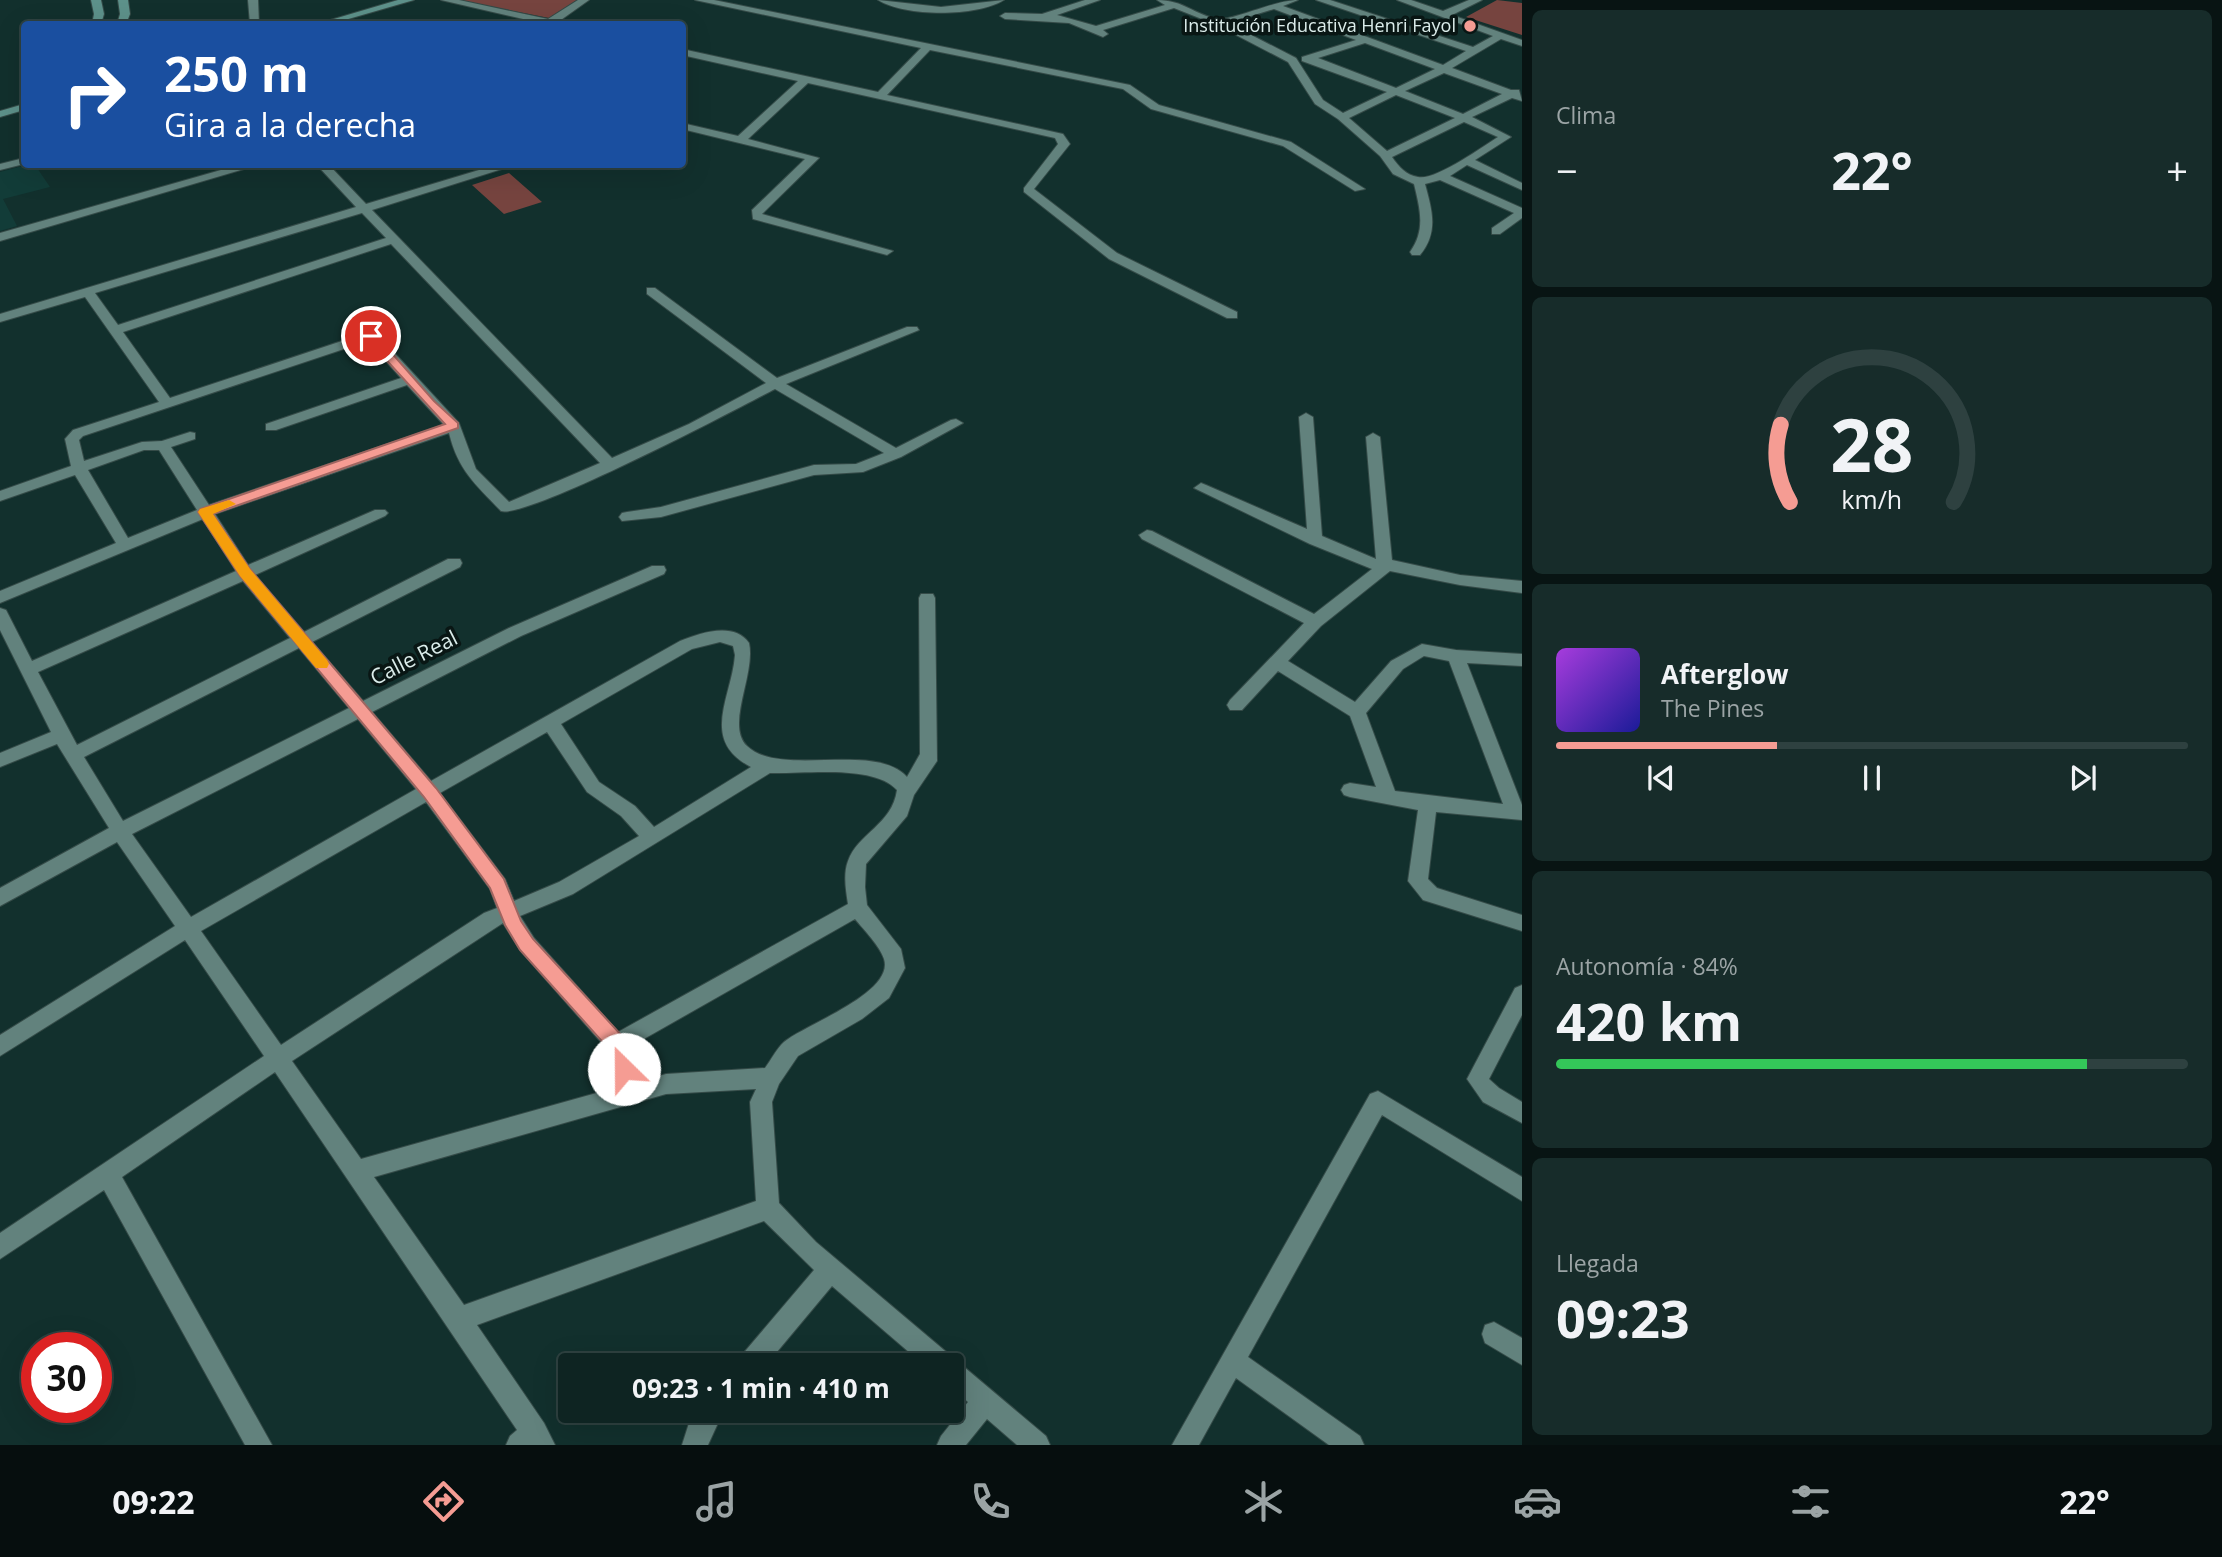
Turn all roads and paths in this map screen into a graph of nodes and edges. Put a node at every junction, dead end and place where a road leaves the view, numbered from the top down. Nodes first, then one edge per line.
1 (96, 0) edge
2 (123, 0) edge
3 (253, 0) edge
4 (409, 0) edge
5 (446, 0) edge
6 (584, 0) edge
7 (700, 0) edge
8 (886, 0) edge
9 (999, 0) edge
10 (1096, 0) edge
11 (1162, 0) edge
12 (1190, 0) edge
13 (1293, 0) edge
14 (1321, 0) edge
15 (1402, 0) edge
16 (1477, 0) edge
17 (1173, 5) junction
18 (1273, 6) junction
19 (1443, 15) junction
20 (1005, 16) dead end
21 (1042, 17) junction
22 (98, 21) edge
23 (123, 21) edge
24 (255, 21) edge
25 (333, 21) edge
26 (540, 21) edge
27 (557, 21) edge
28 (1220, 23) junction
29 (1501, 35) junction
30 (1365, 40) junction
31 (1522, 43) edge
32 (928, 46) junction
33 (1475, 51) junction
34 (686, 53) edge
35 (1292, 60) junction
36 (1311, 60) junction
37 (1444, 69) junction
38 (806, 79) junction
39 (1398, 92) junction
40 (1518, 94) edge
41 (880, 96) junction
42 (21, 108) edge
43 (0, 114) edge
44 (1342, 117) junction
45 (1465, 118) junction
46 (686, 126) edge
47 (740, 140) junction
48 (1386, 156) junction
49 (1468, 161) junction
50 (21, 162) edge
51 (0, 167) edge
52 (242, 168) edge
53 (325, 168) edge
54 (487, 168) edge
55 (1441, 176) junction
56 (1419, 182) junction
57 (1522, 187) edge
58 (1359, 189) dead end
59 (362, 209) junction
60 (1522, 213) edge
61 (1496, 231) dead end
62 (0, 237) edge
63 (393, 240) junction
64 (887, 251) dead end
65 (1416, 252) dead end
66 (651, 291) dead end
67 (88, 292) junction
68 (1232, 315) dead end
69 (0, 318) edge
70 (912, 330) dead end
71 (114, 331) junction
72 (409, 380) junction
73 (775, 383) junction
74 (166, 402) junction
75 (1306, 417) dead end
76 (956, 423) dead end
77 (454, 426) junction
78 (271, 427) dead end
79 (190, 436) dead end
80 (1373, 437) dead end
81 (163, 445) junction
82 (896, 454) junction
83 (610, 465) junction
84 (80, 467) junction
85 (1200, 488) dead end
86 (0, 496) edge
87 (205, 512) junction
88 (380, 513) dead end
89 (626, 517) dead end
90 (1147, 535) dead end
91 (1315, 540) junction
92 (125, 545) junction
93 (454, 563) dead end
94 (1385, 567) junction
95 (658, 569) dead end
96 (245, 573) junction
97 (1522, 587) edge
98 (0, 597) edge
99 (927, 598) dead end
100 (0, 614) edge
101 (1315, 622) junction
102 (302, 640) junction
103 (1456, 656) junction
104 (1522, 660) edge
105 (1276, 663) junction
106 (30, 669) junction
107 (1236, 705) dead end
108 (361, 711) junction
109 (1357, 712) junction
110 (549, 721) junction
111 (61, 735) junction
112 (73, 755) junction
113 (0, 760) edge
114 (767, 766) junction
115 (1350, 790) dead end
116 (907, 791) junction
117 (430, 793) junction
118 (1388, 796) junction
119 (1428, 804) junction
120 (1519, 813) edge
121 (120, 831) junction
122 (652, 838) junction
123 (0, 898) edge
124 (858, 908) junction
125 (509, 910) junction
126 (1522, 923) edge
127 (188, 928) junction
128 (1522, 995) edge
129 (616, 1044) junction
130 (0, 1046) edge
131 (279, 1058) junction
132 (771, 1078) junction
133 (631, 1094) junction
134 (1522, 1113) edge
135 (357, 1171) junction
136 (107, 1174) junction
137 (1522, 1190) edge
138 (768, 1208) junction
139 (0, 1248) edge
140 (830, 1269) junction
141 (458, 1319) junction
142 (1494, 1334) dead end
143 (761, 1353) edge
144 (929, 1353) edge
145 (1522, 1353) edge
146 (1233, 1361) junction
147 (964, 1383) edge
148 (985, 1401) junction
149 (704, 1423) edge
150 (532, 1441) edge
151 (259, 1445) edge
152 (695, 1445) edge
153 (950, 1445) edge
154 (1037, 1445) edge
155 (1185, 1445) edge
156 (1351, 1445) edge

1 - 22 street
2 - 23 street
3 - 24 street
4 - 25 street
5 - 26 street
6 - 27 street
7 - 32 street
8 - 9 street
10 - 21 street
11 - 17 street
12 - 17 street
13 - 18 street
14 - 33 street
15 - 19 street
16 - 19 street
17 - 21 street
17 - 28 street
18 - 28 street
18 - 30 street
19 - 29 street
20 - 21 street
28 - 35 street
29 - 31 street
29 - 33 street
30 - 36 street
30 - 37 street
32 - 41 street
32 - 58 street
33 - 37 street
34 - 38 street
35 - 36 street
35 - 44 street
36 - 39 street
37 - 39 street
37 - 40 street
38 - 41 street
38 - 47 street
39 - 44 street
39 - 45 street
40 - 45 street
41 - 68 street
42 - 43 street
44 - 48 street
45 - 48 street
45 - 49 street
46 - 47 street
47 - 64 street
48 - 56 street
49 - 55 street
49 - 57 street
50 - 51 street
52 - 62 street
53 - 59 street
54 - 59 street
55 - 56 street
55 - 60 street
56 - 65 street
59 - 63 street
59 - 67 street
60 - 61 street
63 - 71 street
63 - 83 street
66 - 73 street
67 - 69 street
67 - 71 street
70 - 73 street
71 - 74 street
72 - 74 street
72 - 77 street
72 - 78 street
73 - 82 street
73 - 83 street
74 - 84 street
75 - 91 street
76 - 82 street
77 - 83 street
77 - 87 street
79 - 81 street
80 - 94 street
81 - 84 street
81 - 87 street
82 - 89 street
84 - 86 street
84 - 92 street
85 - 91 street
87 - 92 street
87 - 96 street
88 - 96 street
90 - 101 street
91 - 94 street
92 - 98 street
93 - 102 street
94 - 97 street
94 - 101 street
95 - 108 street, Calle Real
96 - 102 street
96 - 106 street
99 - 116 street
100 - 106 street
101 - 105 street
102 - 108 street
102 - 112 street
103 - 104 street
103 - 109 street
103 - 120 street
105 - 107 street
105 - 109 street
106 - 111 street
108 - 117 street
108 - 121 street, Calle Real
109 - 118 street
110 - 114 street
110 - 117 street
110 - 122 street
111 - 112 street
111 - 113 street
112 - 121 street
114 - 116 street
114 - 122 street
115 - 118 street
116 - 124 street
117 - 125 street
117 - 127 street
118 - 119 street
119 - 120 street
119 - 126 street
121 - 123 street, Calle Real
121 - 127 street
122 - 125 street
124 - 129 street
124 - 132 street
125 - 129 street
125 - 131 street
127 - 130 street
127 - 131 street
128 - 134 street
129 - 133 street
131 - 135 street
131 - 136 street
132 - 133 street
132 - 138 street
133 - 135 street
135 - 141 street
136 - 139 street
136 - 151 street
137 - 146 street
138 - 140 street
138 - 141 street
140 - 143 street
140 - 144 street
141 - 150 street
142 - 145 street
146 - 155 street
146 - 156 street
147 - 148 street
148 - 153 street
148 - 154 street
149 - 152 street

